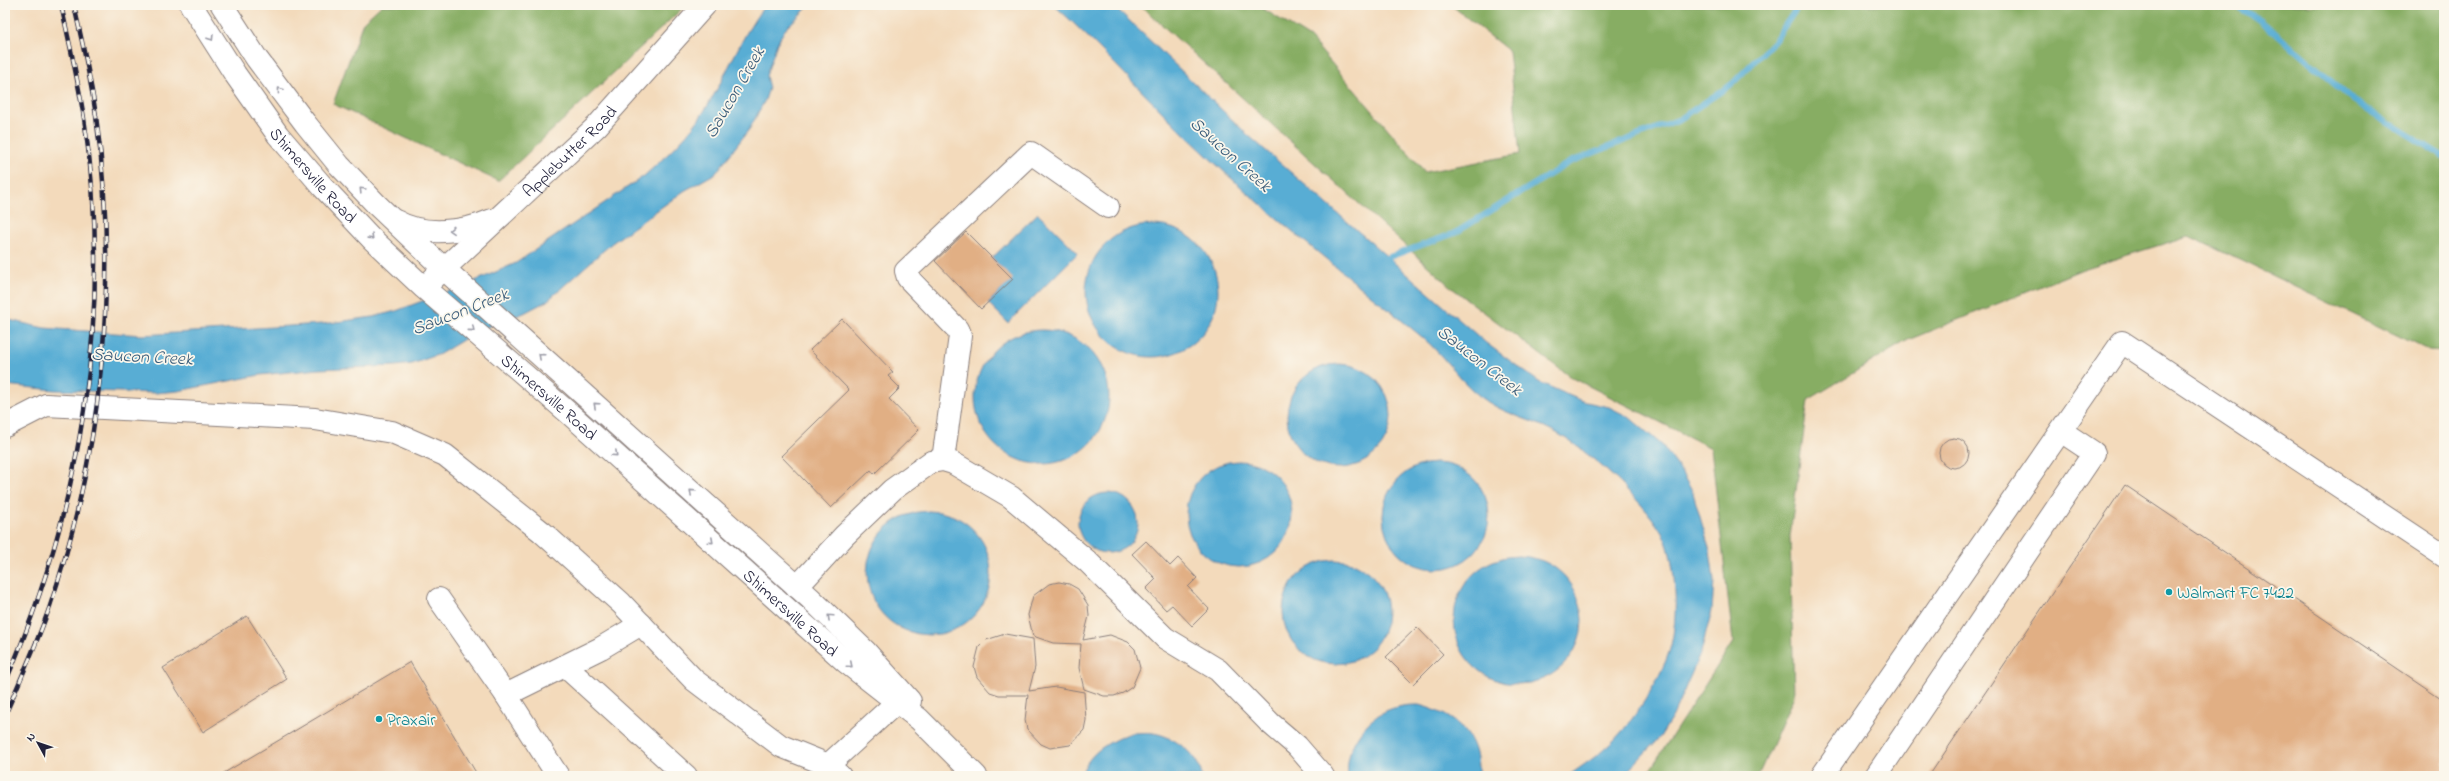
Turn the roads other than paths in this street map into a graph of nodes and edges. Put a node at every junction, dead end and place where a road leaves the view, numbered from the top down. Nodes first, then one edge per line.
1 (191, 5) edge
2 (222, 5) edge
3 (706, 5) edge
4 (1108, 207) dead end
5 (502, 215) junction
6 (393, 220) junction
7 (436, 263) junction
8 (424, 288) junction
9 (5, 426) edge
10 (2061, 431) junction
11 (943, 460) junction
12 (2444, 556) edge
13 (797, 587) junction
14 (439, 599) dead end
15 (641, 624) junction
16 (565, 666) junction
17 (506, 695) junction
18 (896, 702) junction
19 (951, 749) junction
20 (834, 771) edge
21 (558, 776) edge
22 (686, 776) edge
23 (976, 776) edge
24 (1323, 776) edge
25 (1822, 776) edge
26 (1876, 776) edge

1 -> 8 street, Shimersville Road
6 -> 2 street, Shimersville Road
3 - 5 street, Applebutter Road
4 - 11 street
5 -> 6 street
5 - 7 street, Applebutter Road
6 - 7 street, Shimersville Road
7 - 8 street, Applebutter Road
13 -> 7 street, Shimersville Road
8 -> 18 street, Shimersville Road
9 - 15 street
10 - 12 street
10 - 25 street
10 - 26 street
11 - 13 street
11 - 24 street
19 -> 13 street, Shimersville Road
14 - 17 street
15 - 16 street
15 - 20 street
16 - 17 street
16 - 22 street
17 - 21 street
18 - 19 street, Shimersville Road
18 - 20 street
19 - 23 street, Shimersville Road

